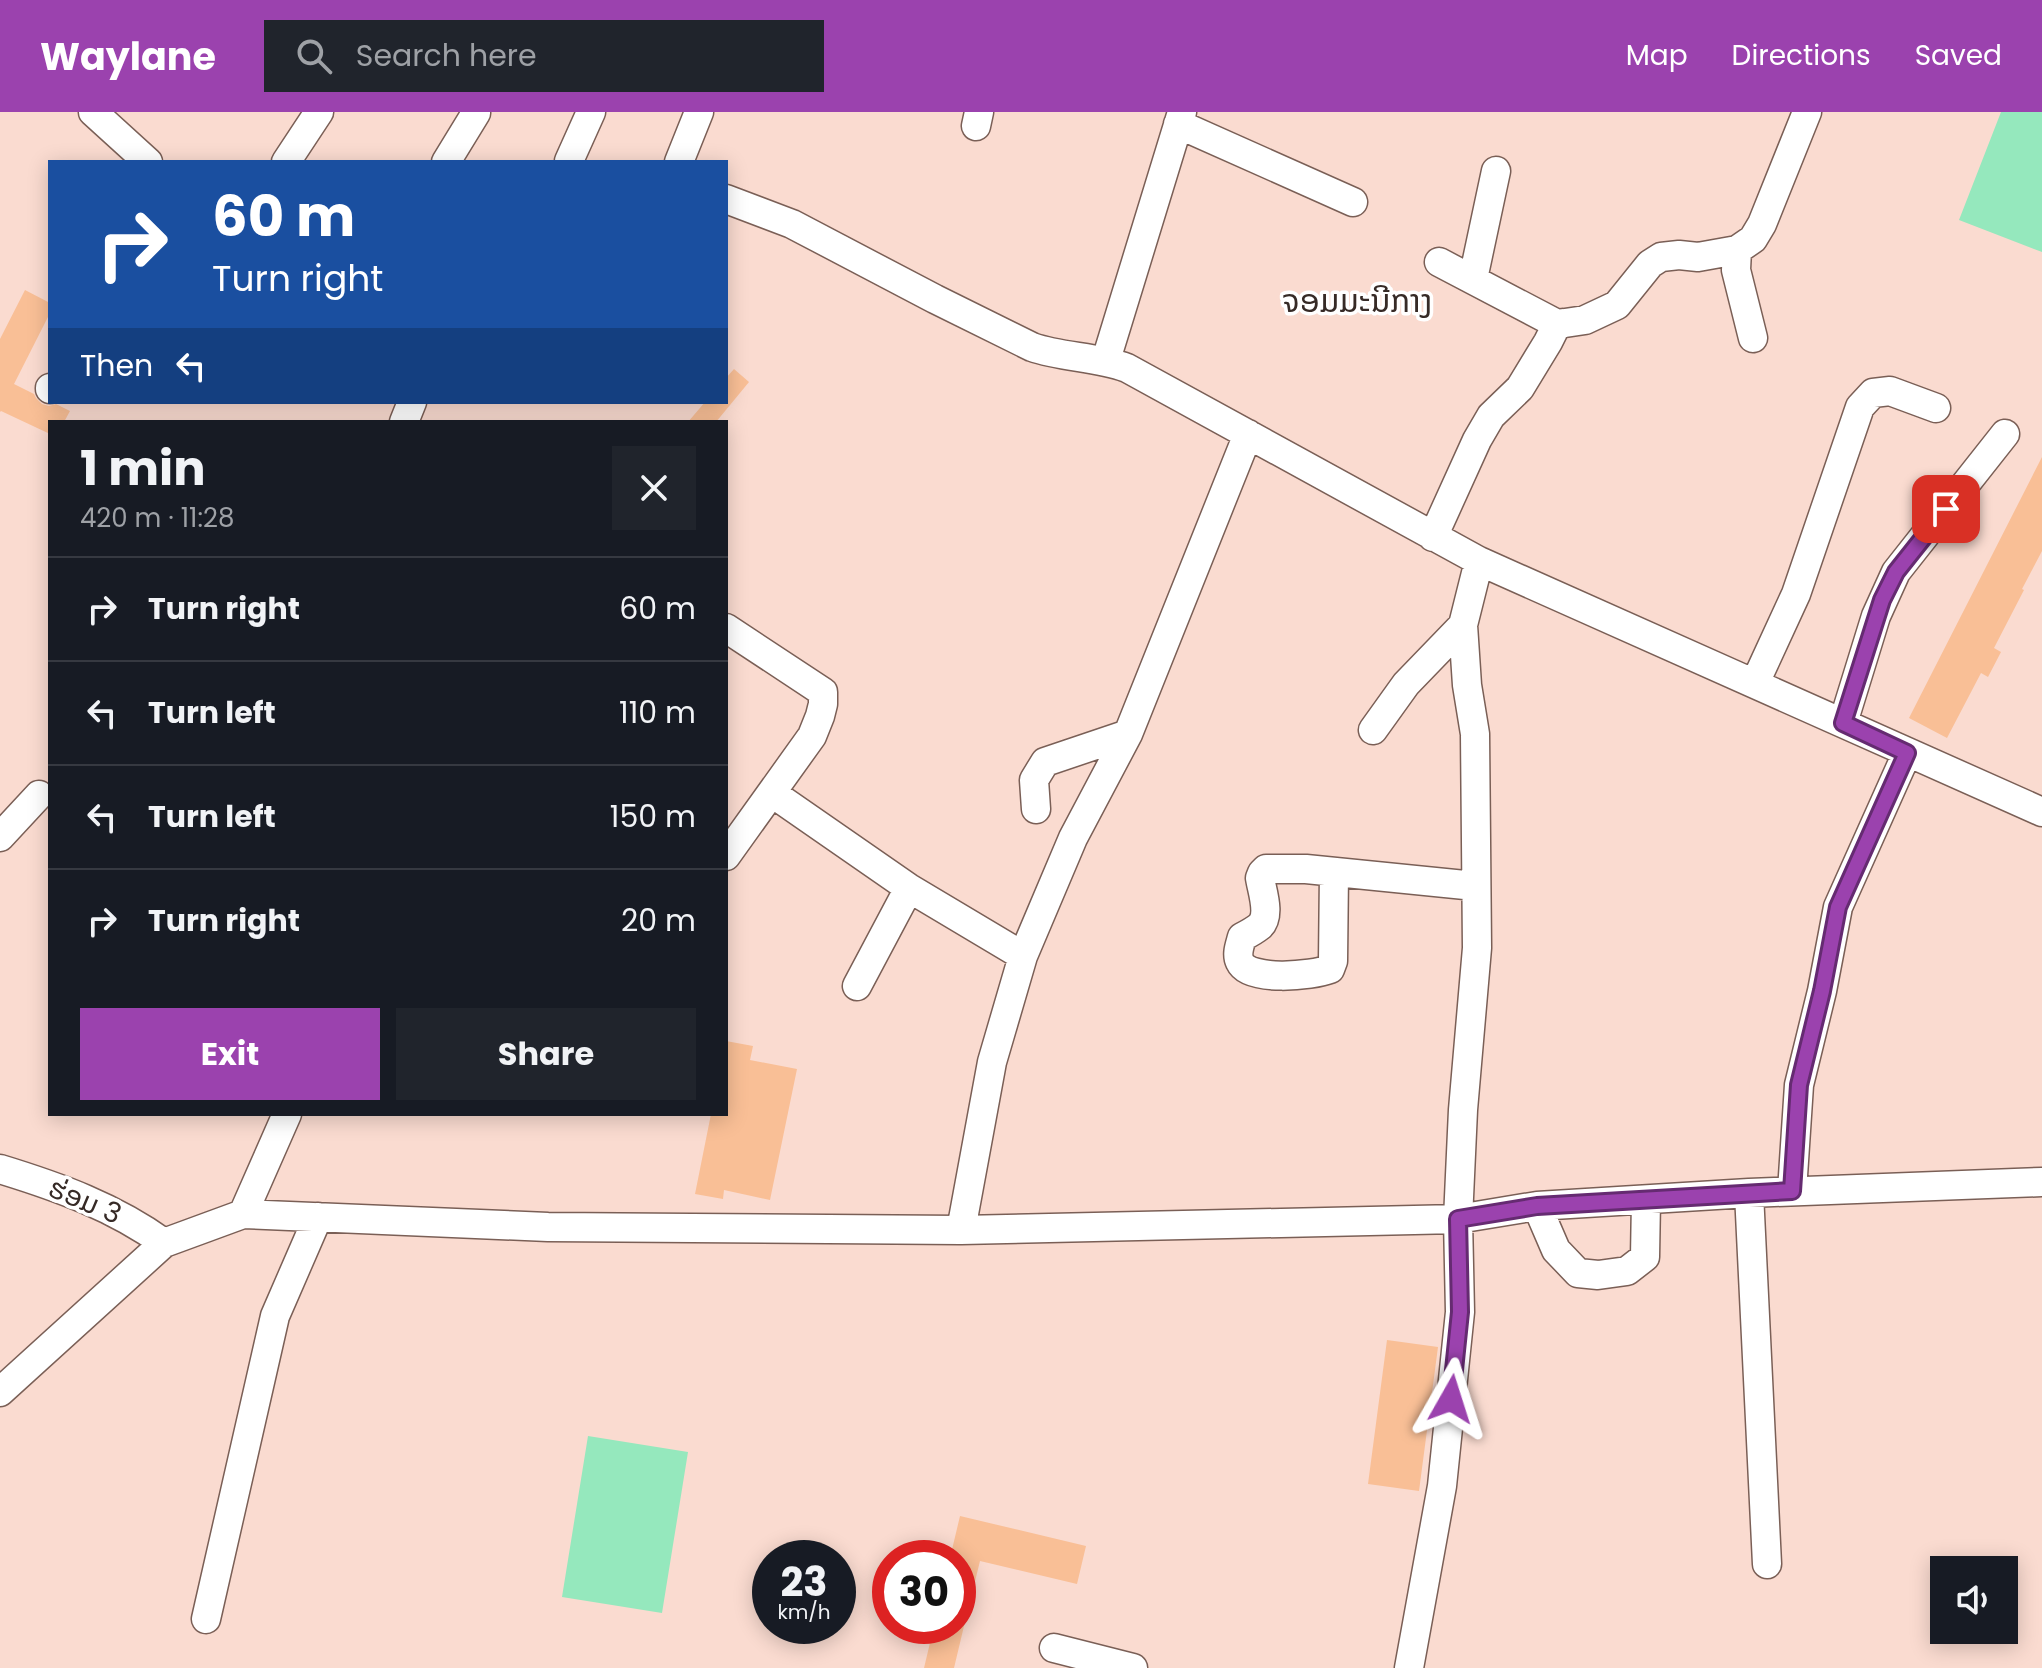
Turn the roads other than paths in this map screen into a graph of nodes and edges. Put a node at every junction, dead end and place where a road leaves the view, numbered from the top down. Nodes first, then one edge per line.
1 (319, 112) edge
2 (591, 112) edge
3 (699, 112) edge
4 (1807, 112) edge
5 (476, 113) edge
6 (106, 117) edge
7 (1180, 118) edge
8 (146, 160) edge
9 (287, 160) edge
10 (447, 160) edge
11 (567, 160) edge
12 (680, 160) edge
13 (1496, 171) dead end
14 (728, 200) edge
15 (1353, 202) dead end
16 (1737, 250) junction
17 (1439, 262) dead end
18 (1473, 279) junction
19 (1557, 324) junction
20 (1753, 338) dead end
21 (1106, 360) junction
22 (1936, 408) dead end
23 (1248, 434) junction
24 (2005, 434) dead end
25 (1433, 537) junction
26 (1479, 561) junction
27 (1463, 625) junction
28 (728, 629) edge
29 (1755, 683) junction
30 (1843, 723) junction
31 (1373, 730) dead end
32 (1128, 734) junction
33 (1907, 753) junction
34 (772, 793) junction
35 (39, 795) dead end
36 (1036, 809) dead end
37 (2042, 812) edge
38 (0, 837) edge
39 (728, 853) edge
40 (1334, 872) junction
41 (1475, 886) junction
42 (909, 888) junction
43 (1023, 956) junction
44 (857, 986) dead end
45 (286, 1116) edge
46 (0, 1169) edge
47 (2042, 1182) edge
48 (1792, 1191) junction
49 (1749, 1193) junction
50 (1646, 1200) junction
51 (1537, 1206) junction
52 (243, 1214) junction
53 (318, 1217) junction
54 (1458, 1219) junction
55 (961, 1230) junction
56 (164, 1243) junction
57 (0, 1392) edge
58 (1767, 1564) dead end
59 (206, 1619) dead end
60 (1054, 1648) dead end
61 (1133, 1668) edge
62 (1409, 1668) edge

1 - 9 street
2 - 11 street
3 - 12 street
4 - 16 street
5 - 10 street
6 - 8 street
7 - 15 street
7 - 21 street
13 - 18 street
14 - 21 street
16 - 19 street
16 - 20 street
17 - 18 street
18 - 19 street
19 - 25 street
21 - 23 street
22 - 29 street
23 - 25 street
23 - 32 street
24 - 30 street
25 - 26 street
26 - 27 street
26 - 29 street
27 - 31 street
27 - 41 street
28 - 34 street
29 - 30 street
30 - 33 street
32 - 36 street
32 - 43 street
33 - 37 street
33 - 48 street
34 - 39 street
34 - 42 street
35 - 38 street
40 - 40 street
40 - 41 street
41 - 54 street
42 - 43 street
42 - 44 street
43 - 55 street
45 - 52 street
46 - 56 street, ຮ່ອມ 3
47 - 48 street
48 - 49 street
49 - 50 street
49 - 58 street
50 - 51 street
50 - 51 street
51 - 54 street
52 - 53 street
52 - 56 street
53 - 55 street
53 - 59 street
54 - 55 street
54 - 62 street
56 - 57 street
60 - 61 street

